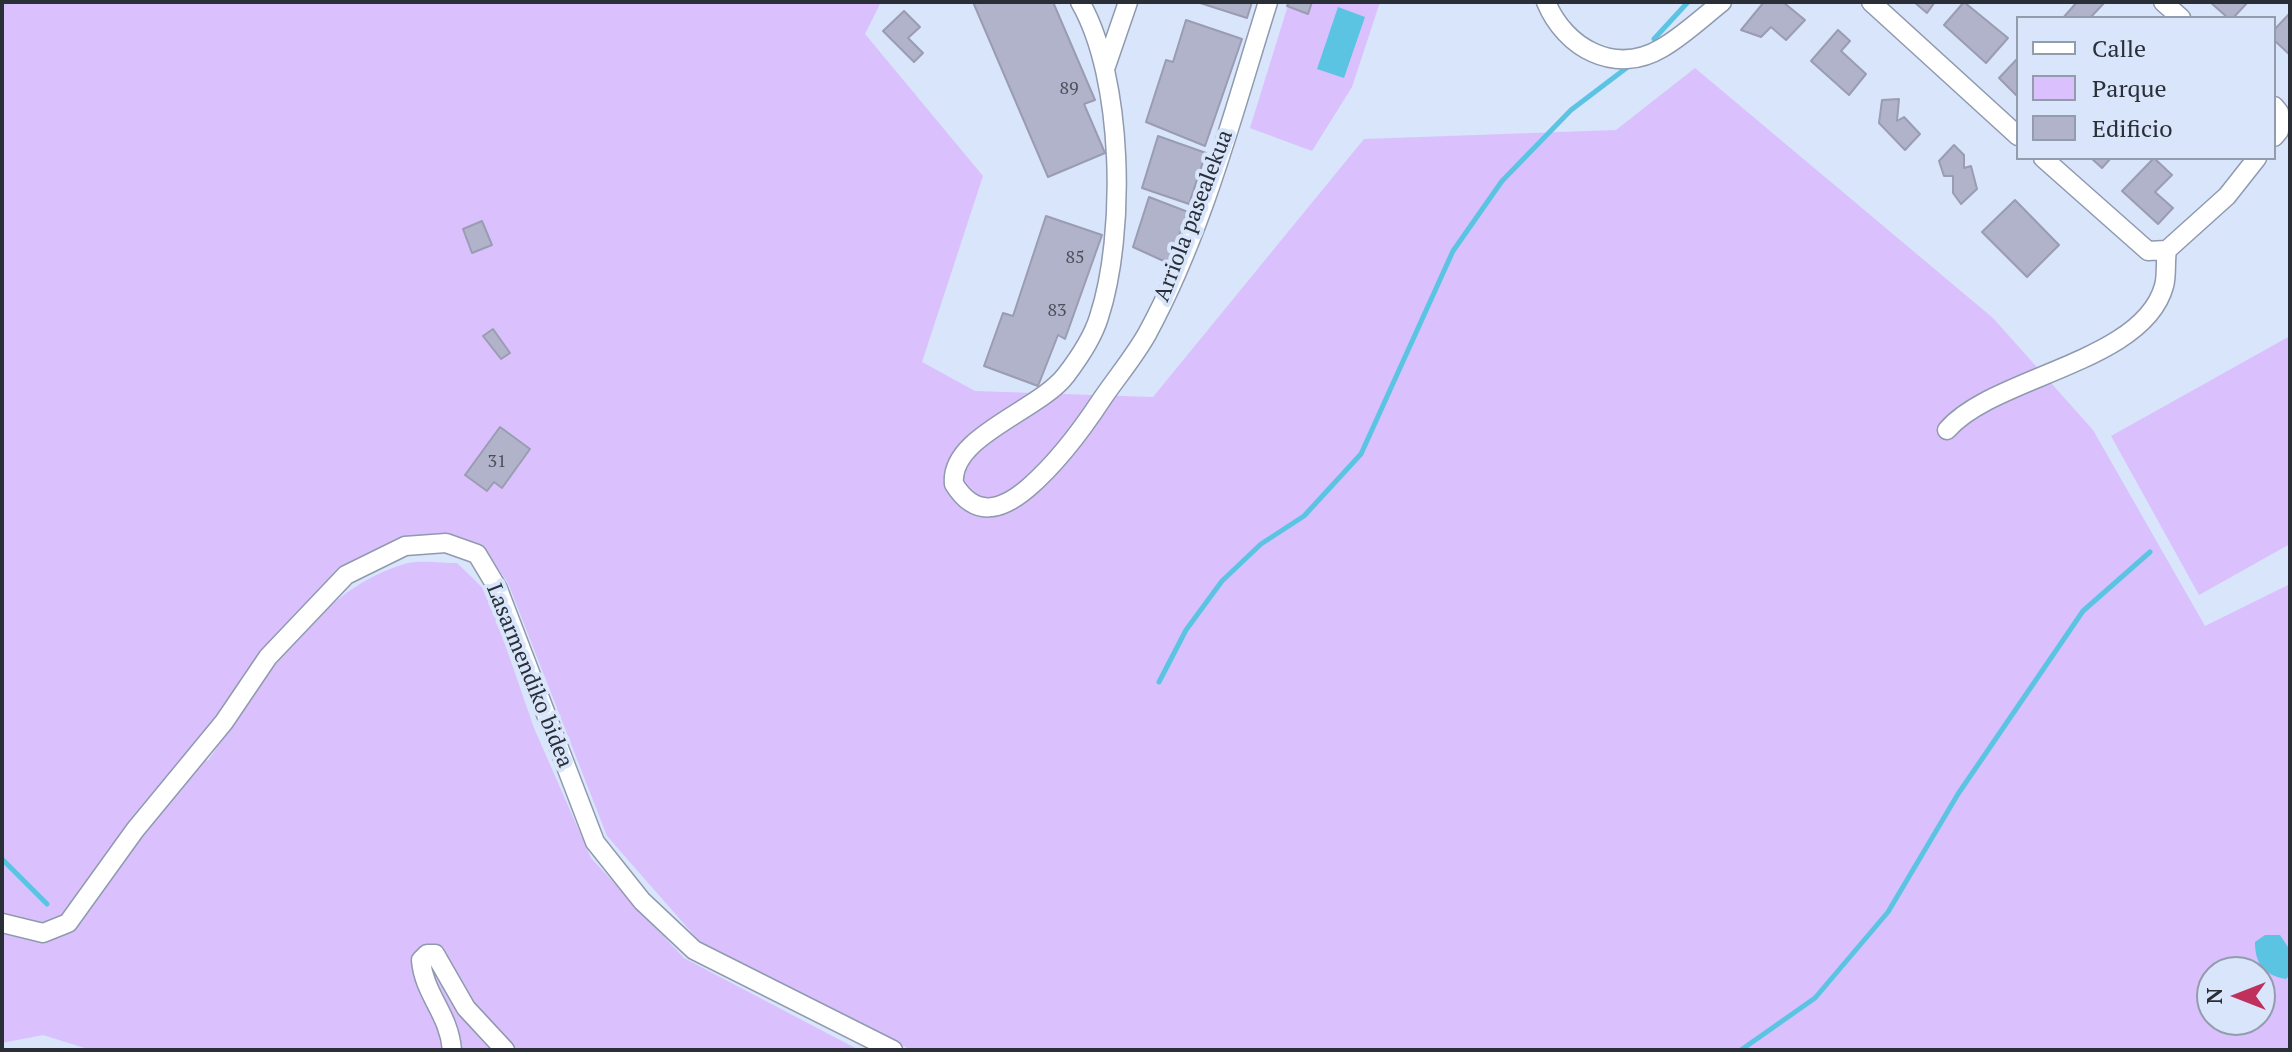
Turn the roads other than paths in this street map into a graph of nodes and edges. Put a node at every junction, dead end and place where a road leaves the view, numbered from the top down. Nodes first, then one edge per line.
1 (1080, 2) edge
2 (1128, 2) edge
3 (1268, 2) edge
4 (1546, 2) edge
5 (1722, 2) edge
6 (1871, 2) edge
7 (2163, 2) edge
8 (2179, 16) edge
9 (1106, 66) junction
10 (2276, 108) edge
11 (2016, 134) edge
12 (2276, 135) edge
13 (2045, 160) edge
14 (2255, 160) edge
15 (2167, 250) junction
16 (1947, 430) dead end
17 (2, 923) edge
18 (452, 1050) edge
19 (505, 1050) edge
20 (893, 1050) edge

1 - 9 street, Arriola pasealekua
2 - 9 street, Arriola pasealekua
3 - 9 street, Arriola pasealekua
4 - 5 street
6 - 11 street
7 - 8 street
10 - 12 street
13 - 15 street
14 - 15 street
15 - 16 street
17 - 20 street, Lasarmendiko bidea
18 - 19 street

